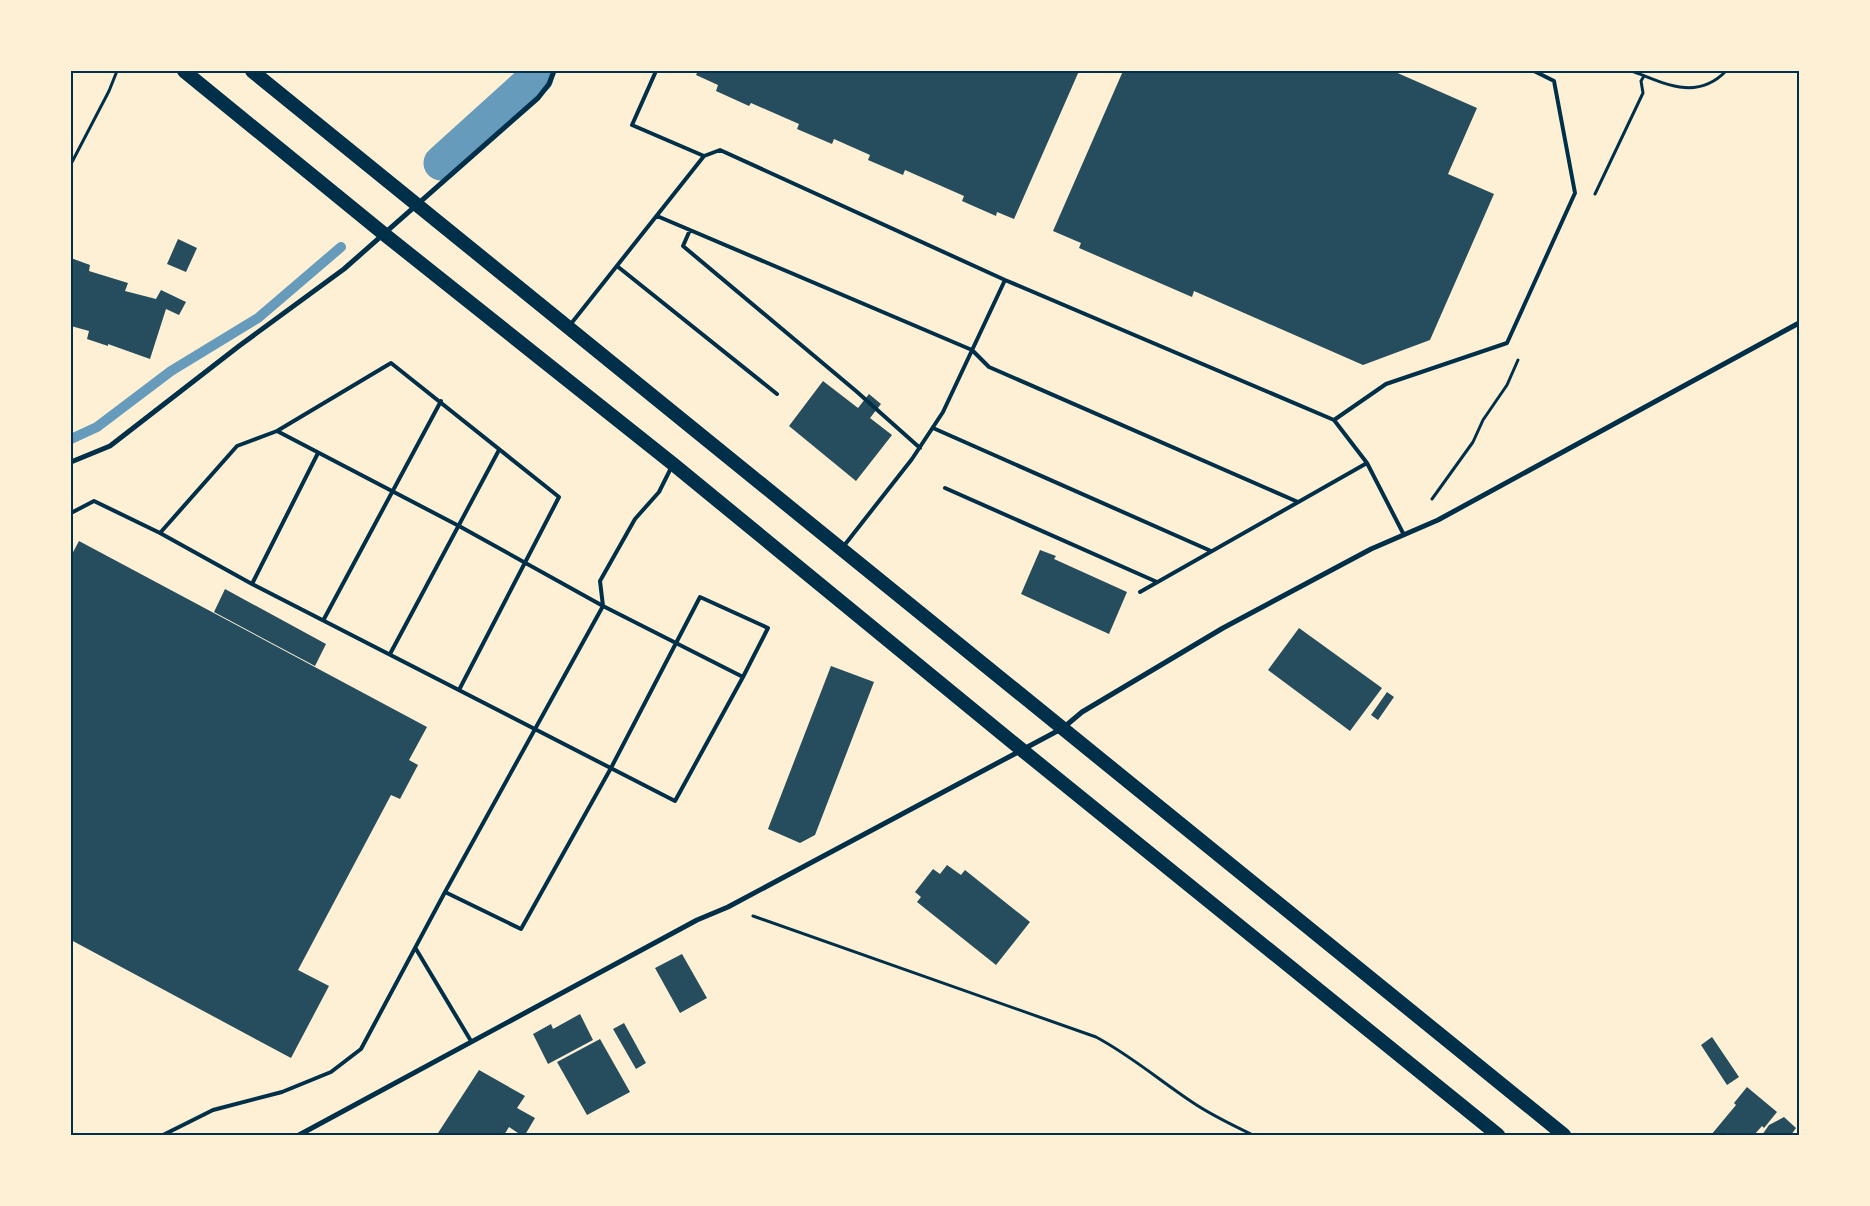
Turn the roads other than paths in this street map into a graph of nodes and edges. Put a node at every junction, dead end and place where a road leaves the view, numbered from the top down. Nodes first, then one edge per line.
1 (184, 71) edge
2 (252, 71) edge
3 (554, 71) edge
4 (656, 71) edge
5 (1534, 71) edge
6 (704, 156) junction
7 (418, 205) junction
8 (657, 216) junction
9 (690, 230) junction
10 (385, 235) junction
11 (617, 266) junction
12 (1005, 280) junction
13 (1799, 323) edge
14 (568, 327) junction
15 (972, 350) junction
16 (778, 394) dead end
17 (441, 401) junction
18 (1334, 420) junction
19 (933, 428) junction
20 (277, 431) junction
21 (920, 448) junction
22 (500, 450) junction
23 (318, 453) junction
24 (71, 462) edge
25 (1367, 463) junction
26 (673, 464) junction
27 (945, 488) dead end
28 (393, 490) junction
29 (1298, 502) junction
30 (71, 513) edge
31 (459, 526) junction
32 (160, 533) junction
33 (1404, 535) junction
34 (842, 549) junction
35 (1211, 551) junction
36 (526, 562) junction
37 (1158, 582) junction
38 (252, 584) junction
39 (1140, 592) dead end
40 (603, 606) junction
41 (324, 619) junction
42 (676, 643) junction
43 (390, 654) junction
44 (743, 677) junction
45 (459, 690) junction
46 (1063, 728) junction
47 (534, 729) junction
48 (1022, 750) junction
49 (611, 768) junction
50 (445, 892) junction
51 (416, 949) junction
52 (471, 1041) junction
53 (163, 1135) edge
54 (299, 1135) edge
55 (1498, 1135) edge
56 (1564, 1135) edge

1 - 10 highway
2 - 7 highway
3 - 7 street
4 - 6 lane
5 - 18 lane
6 - 8 lane
6 - 12 lane
7 - 10 street
7 - 14 highway
8 - 9 lane
8 - 11 lane
9 - 15 lane
9 - 21 lane
10 - 24 street
10 - 26 highway
11 - 14 lane
11 - 16 lane
12 - 15 lane
12 - 18 lane
13 - 33 street
14 - 34 highway
15 - 19 lane
15 - 29 lane
17 - 20 lane
17 - 22 lane
17 - 28 lane
18 - 25 lane
19 - 21 lane
19 - 35 lane
20 - 23 lane
20 - 32 lane
21 - 34 lane
22 - 31 lane
22 - 36 lane
23 - 28 lane
23 - 38 lane
25 - 29 lane
25 - 33 lane
26 - 40 lane
26 - 48 highway
27 - 37 lane
28 - 31 lane
28 - 41 lane
29 - 35 lane
30 - 32 lane
31 - 36 lane
31 - 43 lane
32 - 38 lane
33 - 46 street
34 - 46 highway
35 - 37 lane
36 - 40 lane
36 - 45 lane
37 - 39 lane
38 - 41 lane
40 - 42 lane
40 - 47 lane
41 - 43 lane
42 - 44 lane
42 - 44 lane
42 - 49 lane
43 - 45 lane
44 - 49 lane
45 - 47 lane
46 - 48 street
46 - 56 highway
47 - 49 lane
47 - 50 lane
48 - 52 street
48 - 55 highway
49 - 50 lane
50 - 51 lane
51 - 52 lane
51 - 53 lane
52 - 54 street

